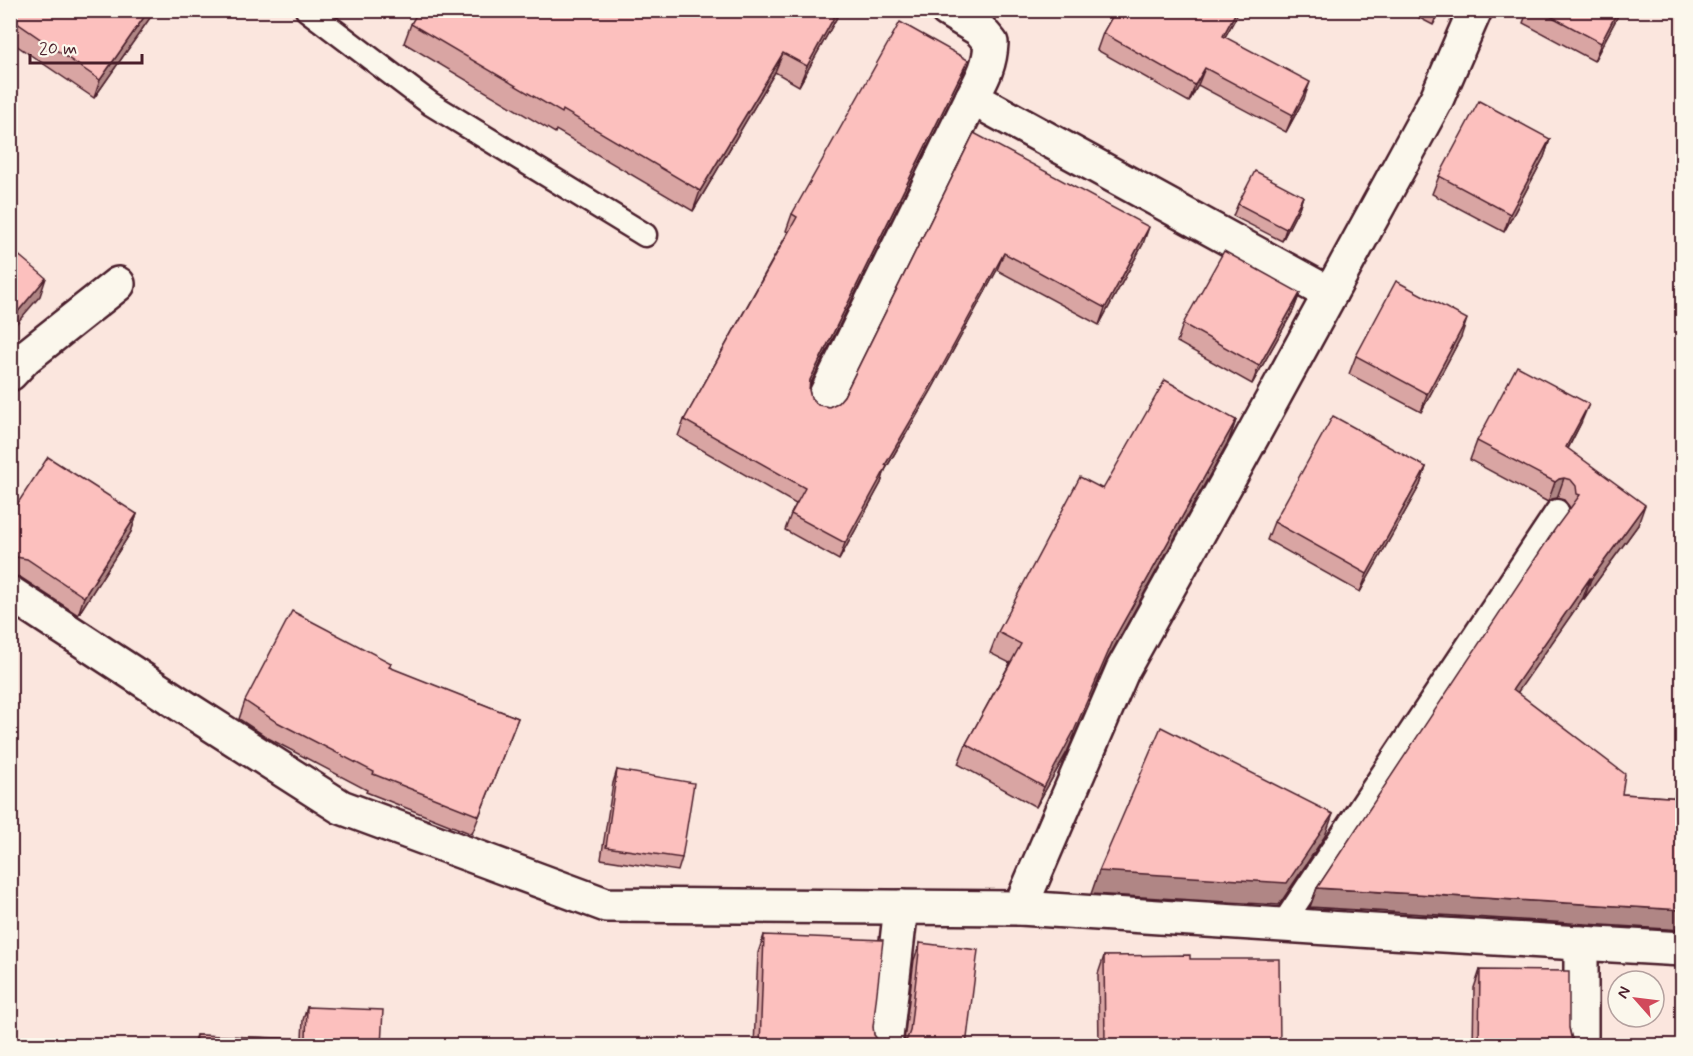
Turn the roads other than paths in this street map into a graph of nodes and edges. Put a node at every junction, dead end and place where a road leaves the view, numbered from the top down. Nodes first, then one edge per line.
1 (307, 10) edge
2 (947, 10) edge
3 (1474, 10) edge
4 (972, 98) junction
5 (645, 235) dead end
6 (118, 284) dead end
7 (1330, 294) junction
8 (10, 374) edge
9 (821, 405) edge
10 (1557, 511) edge
11 (10, 593) edge
12 (901, 907) junction
13 (1020, 908) junction
14 (1282, 925) junction
15 (1581, 943) junction
16 (1683, 950) edge
17 (885, 1046) edge
18 (1581, 1046) edge

1 - 5 lane
2 - 4 street
3 - 7 street
4 - 7 street
4 - 9 street
6 - 8 street
7 - 13 street
10 - 14 lane
11 - 12 street
12 - 13 street
12 - 17 street
13 - 14 street
14 - 15 street
15 - 16 street
15 - 18 street

